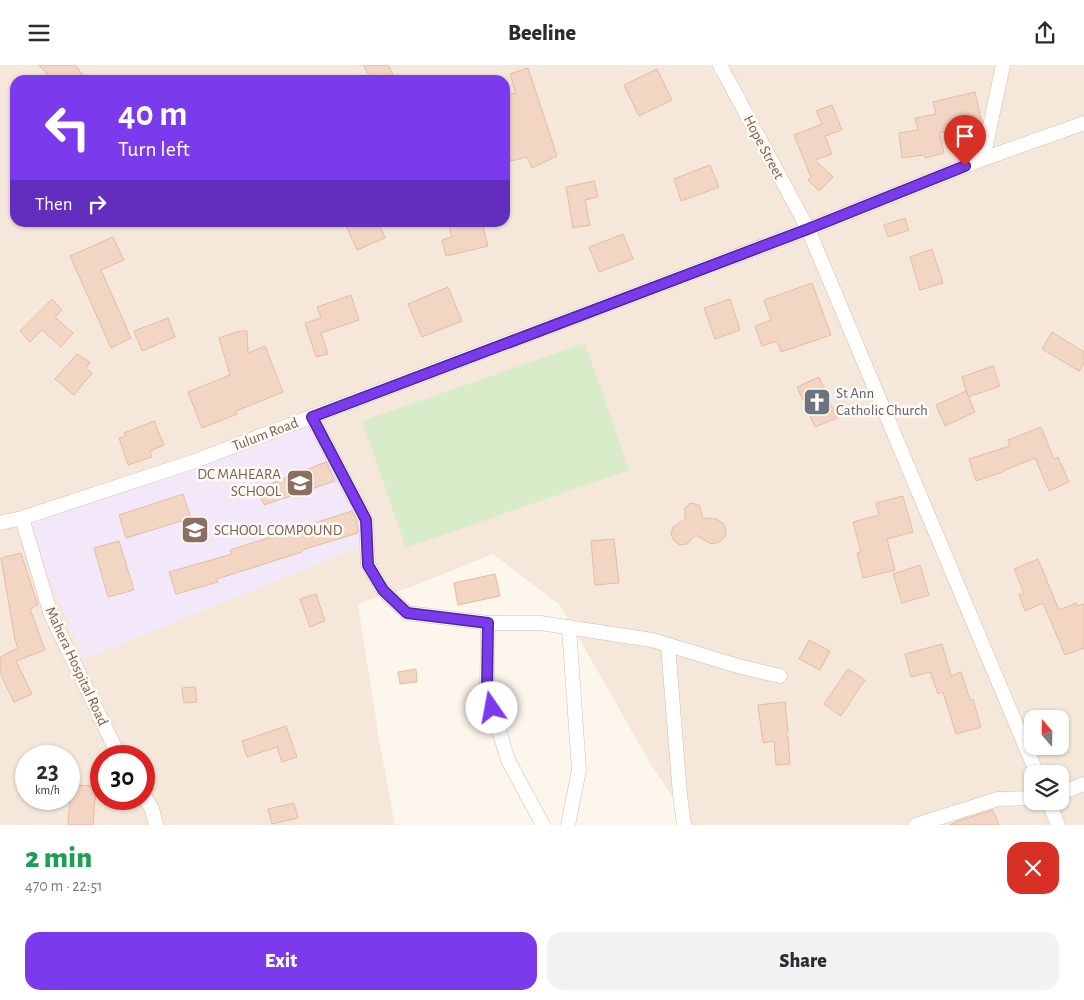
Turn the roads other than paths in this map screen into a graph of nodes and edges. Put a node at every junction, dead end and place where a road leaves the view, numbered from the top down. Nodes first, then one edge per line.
1 (720, 65) edge
2 (1004, 65) edge
3 (1084, 123) edge
4 (983, 159) junction
5 (808, 229) junction
6 (312, 417) junction
7 (22, 518) junction
8 (0, 523) edge
9 (488, 623) junction
10 (568, 627) junction
11 (668, 645) junction
12 (780, 676) dead end
13 (114, 745) edge
14 (1033, 765) edge
15 (1084, 784) edge
16 (1069, 790) edge
17 (1024, 798) edge
18 (152, 810) edge
19 (1052, 810) edge
20 (156, 825) edge
21 (543, 825) edge
22 (568, 825) edge
23 (684, 825) edge
24 (916, 825) edge
25 (1058, 825) edge

1 - 5 street, Hope Street
2 - 4 street
3 - 4 street, Tulum Road
4 - 5 street, Tulum Road
5 - 6 street, Tulum Road
5 - 14 street, Hope Street
6 - 7 street, Tulum Road
6 - 9 street
7 - 8 street, Tulum Road
7 - 13 street, Mahera Hospital Road
9 - 10 street
9 - 21 street
10 - 11 street
10 - 22 street
11 - 12 street
11 - 23 street
15 - 16 street
17 - 24 street
18 - 20 street
19 - 25 street

